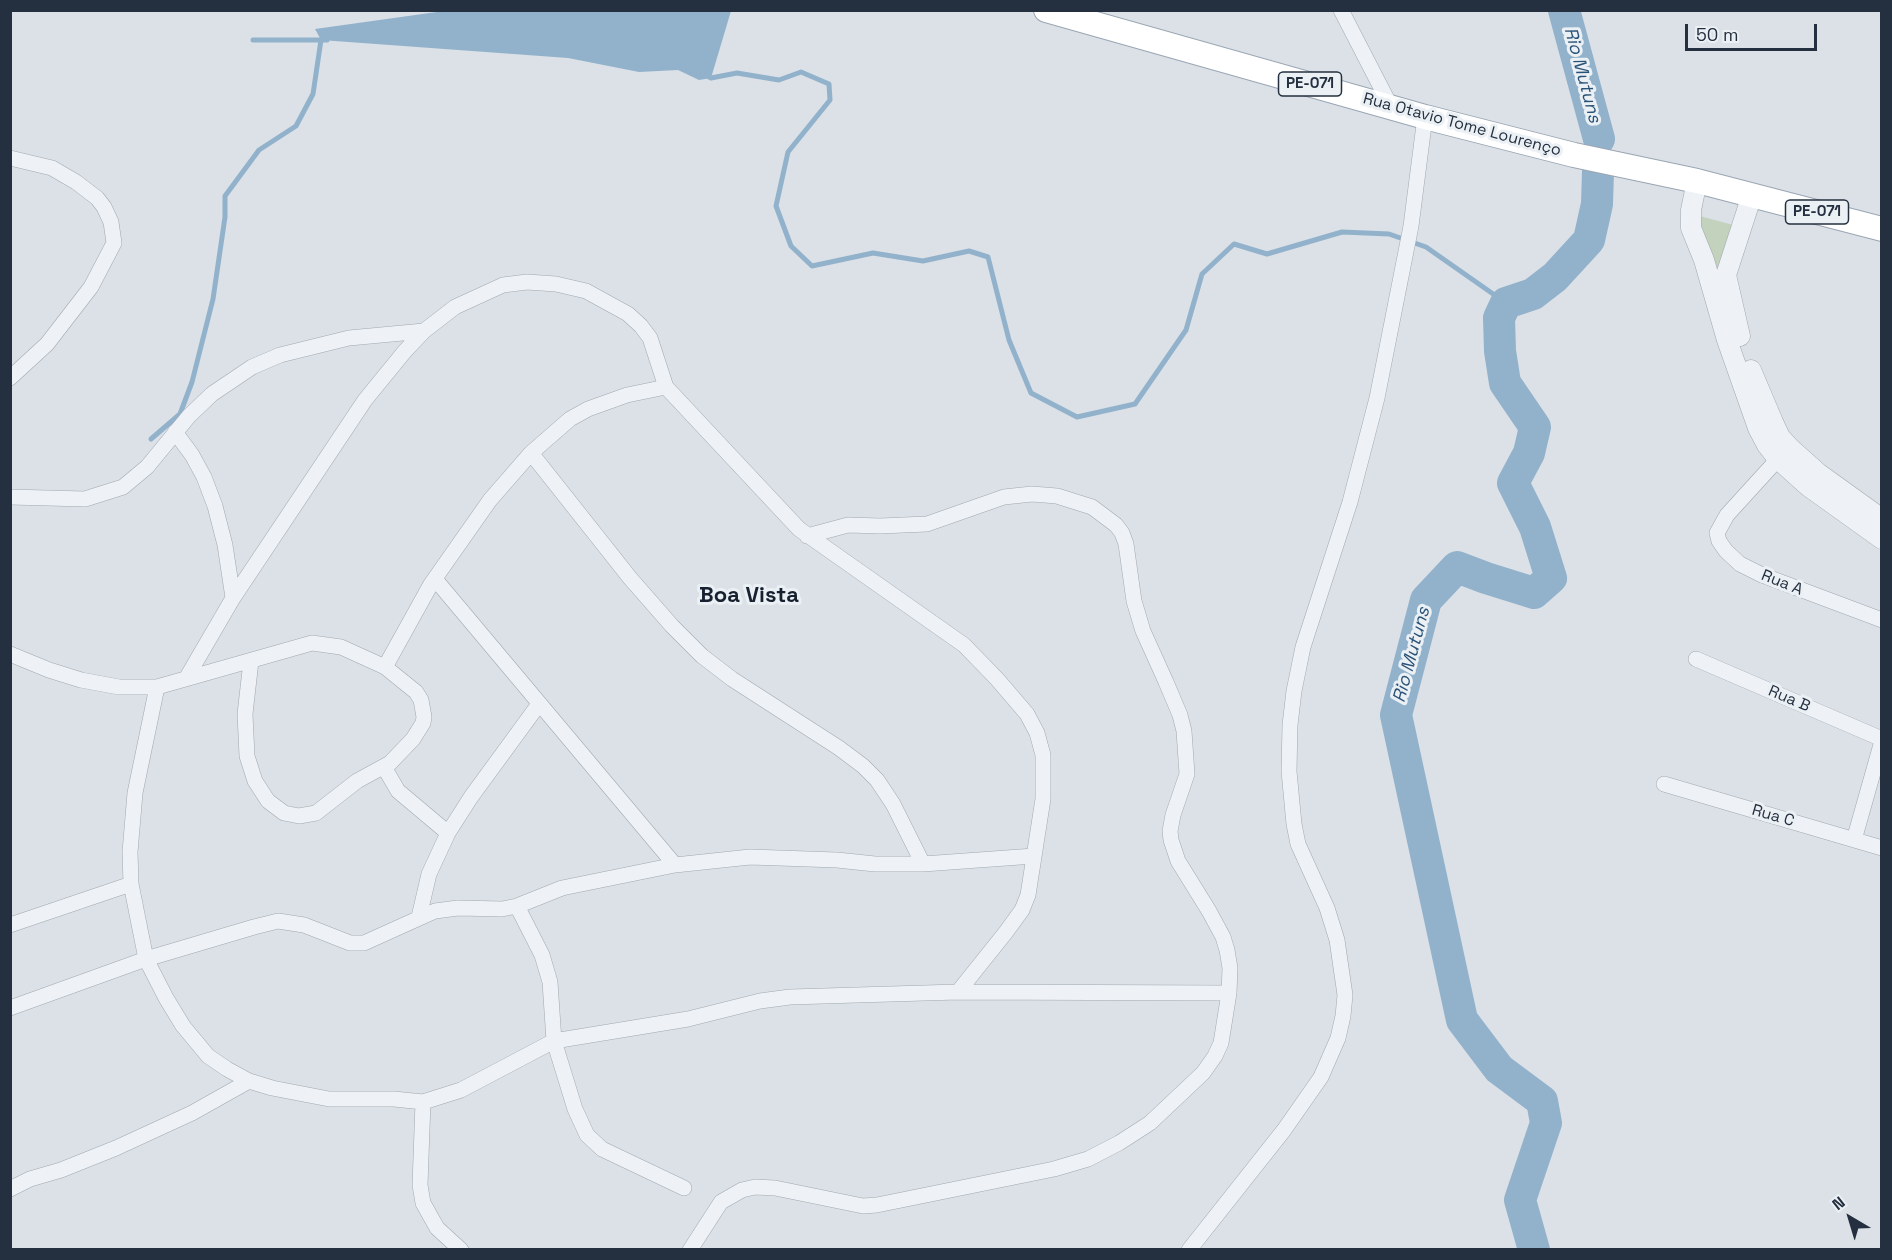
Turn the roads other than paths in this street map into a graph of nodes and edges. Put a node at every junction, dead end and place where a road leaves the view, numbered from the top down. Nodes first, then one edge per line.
1 (1046, 10) edge
2 (1341, 10) edge
3 (1391, 107) junction
4 (1425, 117) junction
5 (10, 158) edge
6 (1697, 181) junction
7 (1752, 195) junction
8 (1881, 229) edge
9 (424, 331) junction
10 (1739, 353) junction
11 (10, 378) edge
12 (666, 387) junction
13 (175, 432) junction
14 (531, 453) junction
15 (1778, 459) junction
16 (10, 497) edge
17 (1880, 529) edge
18 (807, 536) junction
19 (435, 579) junction
20 (233, 598) junction
21 (1881, 620) edge
22 (10, 654) edge
23 (1696, 659) dead end
24 (251, 661) junction
25 (385, 667) junction
26 (188, 677) junction
27 (157, 687) junction
28 (539, 704) junction
29 (1881, 740) edge
30 (384, 767) junction
31 (1664, 784) dead end
32 (448, 833) junction
33 (1854, 840) junction
34 (1881, 848) edge
35 (1035, 856) junction
36 (923, 864) junction
37 (675, 865) junction
38 (131, 884) junction
39 (517, 906) junction
40 (419, 917) junction
41 (10, 925) edge
42 (146, 959) junction
43 (958, 992) junction
44 (1229, 993) junction
45 (10, 1008) edge
46 (554, 1041) junction
47 (249, 1081) junction
48 (423, 1102) junction
49 (684, 1188) dead end
50 (10, 1189) edge
51 (461, 1250) edge
52 (690, 1250) edge
53 (1189, 1250) edge

1 - 3 main road, Rua Otavio Tome Lourenço / PE-071
2 - 3 street
3 - 4 main road, Rua Otavio Tome Lourenço / PE-071
4 - 6 main road, Rua Otavio Tome Lourenço / PE-071
4 - 53 street
5 - 11 street
6 - 7 main road, Rua Otavio Tome Lourenço / PE-071
6 - 10 street
7 - 8 main road, Rua Otavio Tome Lourenço / PE-071
7 - 10 street
9 - 12 street
9 - 13 street
9 - 20 street
10 - 15 street
10 - 17 street
12 - 14 street
12 - 18 street
13 - 16 street
13 - 20 street
14 - 19 street
14 - 36 street
15 - 17 street
15 - 21 street, Rua A
18 - 35 street
18 - 44 street
19 - 25 street
19 - 28 street
20 - 26 street
22 - 27 street
23 - 29 street, Rua B
24 - 25 street
24 - 26 street
24 - 30 street
25 - 30 street
26 - 27 street
27 - 38 street
28 - 32 street
28 - 37 street
29 - 33 street
30 - 32 street
31 - 33 street, Rua C
32 - 40 street
33 - 34 street, Rua C
35 - 36 street
35 - 43 street
36 - 37 street
37 - 39 street
38 - 41 street
38 - 42 street
39 - 40 street
39 - 46 street
40 - 42 street
42 - 45 street
42 - 47 street
43 - 44 street
43 - 46 street
44 - 52 street
46 - 48 street
46 - 49 street
47 - 48 street
47 - 50 street
48 - 51 street

